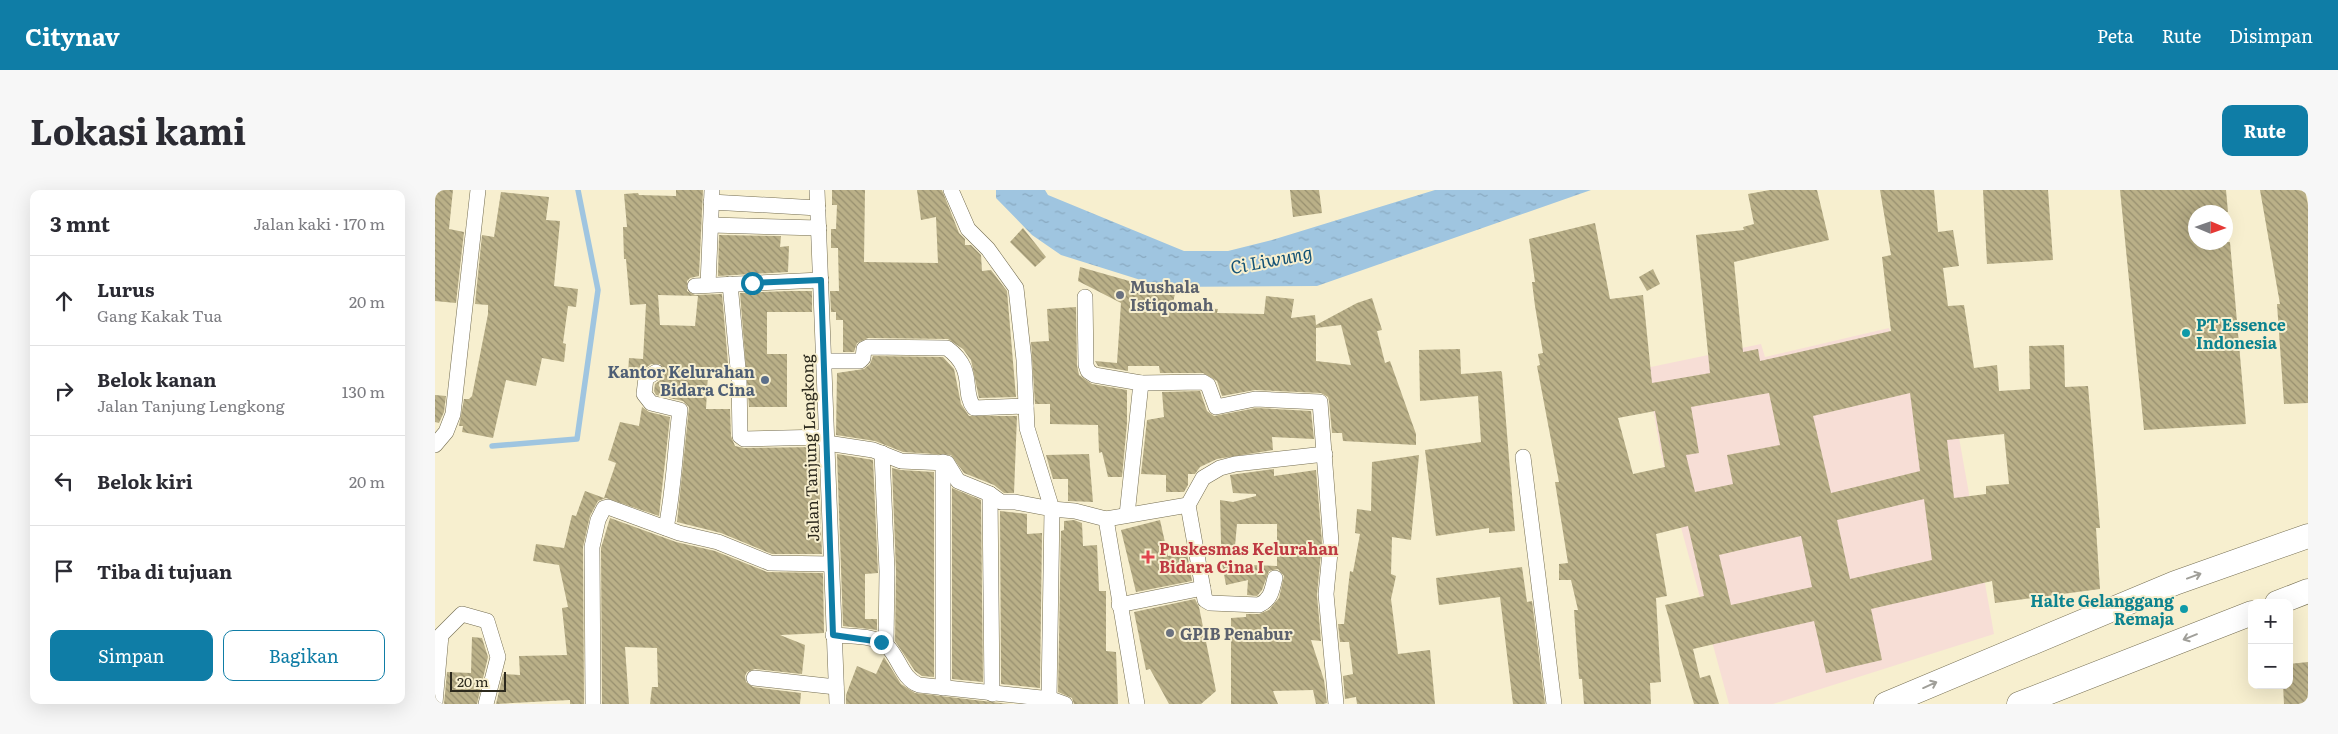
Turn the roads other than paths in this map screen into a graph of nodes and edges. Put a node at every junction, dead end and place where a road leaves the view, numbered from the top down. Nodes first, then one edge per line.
1 (478, 190) edge
2 (817, 190) edge
3 (951, 190) edge
4 (711, 196) edge
5 (818, 208) junction
6 (711, 225) junction
7 (819, 228) junction
8 (821, 280) junction
9 (730, 284) junction
10 (1085, 297) dead end
11 (823, 361) junction
12 (656, 372) dead end
13 (1141, 383) junction
14 (1027, 406) junction
15 (826, 440) junction
16 (435, 445) edge
17 (882, 453) junction
18 (1325, 454) junction
19 (1523, 458) dead end
20 (943, 462) junction
21 (989, 494) junction
22 (1188, 505) junction
23 (1052, 508) junction
24 (1127, 515) junction
25 (1106, 520) junction
26 (666, 528) junction
27 (2308, 536) edge
28 (831, 564) junction
29 (1275, 578) dead end
30 (1203, 588) junction
31 (2308, 590) edge
32 (2287, 599) edge
33 (1119, 605) junction
34 (2248, 615) edge
35 (833, 635) junction
36 (886, 645) junction
37 (754, 678) dead end
38 (836, 687) junction
39 (943, 688) junction
40 (992, 694) junction
41 (1049, 699) junction
42 (435, 703) edge
43 (486, 704) edge
44 (593, 704) edge
45 (837, 704) edge
46 (1065, 704) edge
47 (1137, 704) edge
48 (1336, 704) edge
49 (1554, 704) edge
50 (1885, 704) edge
51 (2019, 704) edge

1 - 16 street
2 - 5 street, Jalan Tanjung Lengkong
3 - 14 street
4 - 5 street
4 - 6 street
5 - 7 street, Jalan Tanjung Lengkong
6 - 7 street
6 - 9 street
7 - 8 street, Jalan Tanjung Lengkong
8 - 9 street
8 - 11 street, Jalan Tanjung Lengkong
9 - 15 street
10 - 13 street
11 - 14 street
11 - 15 street, Jalan Tanjung Lengkong
12 - 26 street
13 - 18 street
13 - 24 street
14 - 23 street
15 - 17 street
15 - 28 street, Jalan Tanjung Lengkong
17 - 20 street
17 - 36 street
18 - 22 street
18 - 48 street
19 - 49 street
20 - 21 street
20 - 39 street
21 - 23 street
21 - 40 street
22 - 24 street
22 - 30 street
23 - 25 street
23 - 41 street
24 - 25 street
25 - 33 street
26 - 28 street
26 - 44 street
50 -> 27 main road
28 - 35 street, Jalan Tanjung Lengkong
29 - 30 street
30 - 33 street
31 - 32 main road
33 - 47 street
34 -> 51 main road
35 - 36 street
35 - 38 street, Jalan Tanjung Lengkong
36 - 39 street
37 - 38 street
38 - 45 street, Jalan Tanjung Lengkong
39 - 40 street
40 - 41 street
41 - 46 street
42 - 43 street

